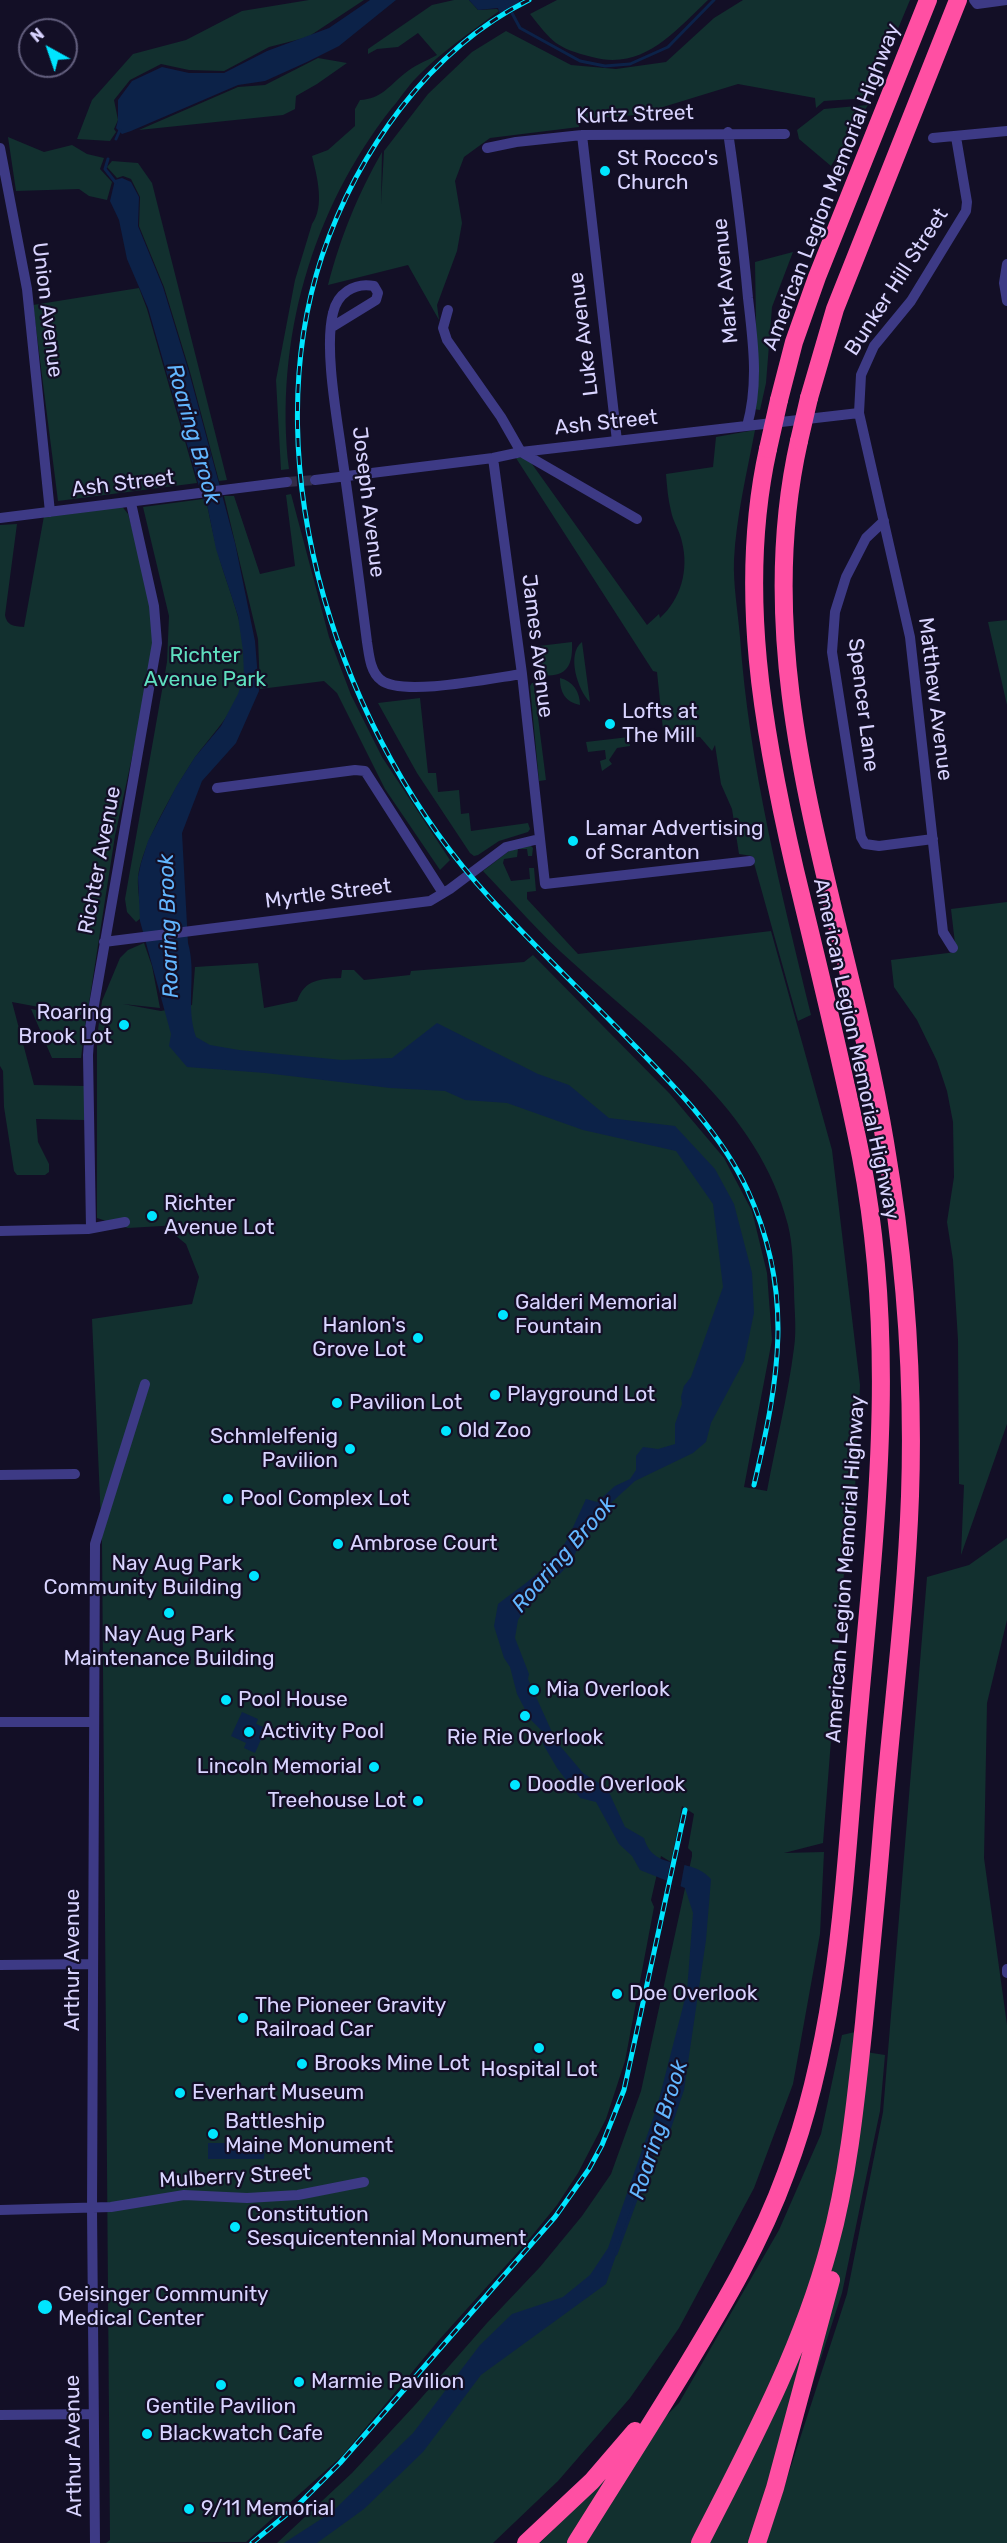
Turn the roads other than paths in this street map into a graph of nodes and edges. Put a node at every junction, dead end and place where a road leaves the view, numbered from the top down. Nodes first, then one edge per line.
1 (928, 0) edge
2 (958, 0) edge
3 (1007, 0) edge
4 (975, 2) edge
5 (1007, 130) edge
6 (728, 132) junction
7 (785, 134) dead end
8 (582, 135) junction
9 (956, 137) junction
10 (933, 138) dead end
11 (487, 148) dead end
12 (1, 149) edge
13 (1007, 264) edge
14 (1007, 301) edge
15 (448, 310) dead end
16 (332, 327) junction
17 (860, 413) junction
18 (747, 426) junction
19 (617, 441) junction
20 (520, 452) junction
21 (492, 458) junction
22 (346, 477) junction
23 (315, 480) tunnel mouth
24 (286, 482) tunnel mouth
25 (131, 503) junction
26 (50, 512) junction
27 (0, 518) edge
28 (637, 519) dead end
29 (884, 522) junction
30 (522, 674) junction
31 (217, 788) dead end
32 (539, 839) junction
33 (933, 839) junction
34 (750, 861) dead end
35 (444, 893) junction
36 (104, 942) junction
37 (953, 948) dead end
38 (125, 1222) dead end
39 (91, 1228) junction
40 (0, 1230) edge
41 (145, 1384) dead end
42 (75, 1474) dead end
43 (0, 1475) edge
44 (0, 1722) edge
45 (94, 1722) junction
46 (93, 1964) junction
47 (0, 1965) edge
48 (844, 2180) junction
49 (364, 2182) dead end
50 (92, 2208) junction
51 (0, 2210) edge
52 (685, 2369) junction
53 (93, 2414) junction
54 (0, 2415) edge
55 (95, 2543) edge
56 (526, 2543) edge
57 (576, 2543) edge
58 (700, 2543) edge
59 (757, 2543) edge

1 - 52 highway, American Legion Memorial Highway, bridge
2 - 48 highway, American Legion Memorial Highway, bridge
3 - 4 street
5 - 9 street
6 - 7 street, Kurtz Street
6 - 8 street, Kurtz Street
6 - 18 street, Mark Avenue
8 - 11 street, Kurtz Street
8 - 19 street, Luke Avenue
9 - 10 street
9 - 17 street, Bunker Hill Street
12 - 26 street, Union Avenue
13 - 14 street
15 - 20 street
16 - 16 street, Joseph Avenue
16 - 22 street, Joseph Avenue
17 - 18 street, Ash Street
17 - 29 street, Matthew Avenue
18 - 19 street, Ash Street
19 - 20 street, Ash Street
20 - 21 street, Ash Street
20 - 28 street
21 - 22 street, Ash Street
21 - 30 street, James Avenue
22 - 23 street, Ash Street
22 - 30 street, Joseph Avenue
24 - 25 street, Ash Street
25 - 26 street, Ash Street
25 - 36 street, Richter Avenue
26 - 27 street, Ash Street
29 - 33 street, Matthew Avenue
29 - 33 street, Spencer Lane
30 - 32 street, James Avenue
31 - 35 street
32 - 34 street, James Avenue
32 - 35 street, Myrtle Street
33 - 37 street, Matthew Avenue
35 - 36 street, Myrtle Street
36 - 39 street, Richter Avenue
38 - 39 street
39 - 40 street
41 - 45 street, Arthur Avenue
42 - 43 street
44 - 45 street
45 - 46 street, Arthur Avenue
46 - 47 street
46 - 50 street, Arthur Avenue
48 - 58 highway, American Legion Memorial Highway
48 - 59 highway
49 - 50 street, Mulberry Street
50 - 51 street, Mulberry Street
50 - 53 street, Arthur Avenue
52 - 56 highway
52 - 57 highway, American Legion Memorial Highway
53 - 54 street
53 - 55 street, Arthur Avenue

